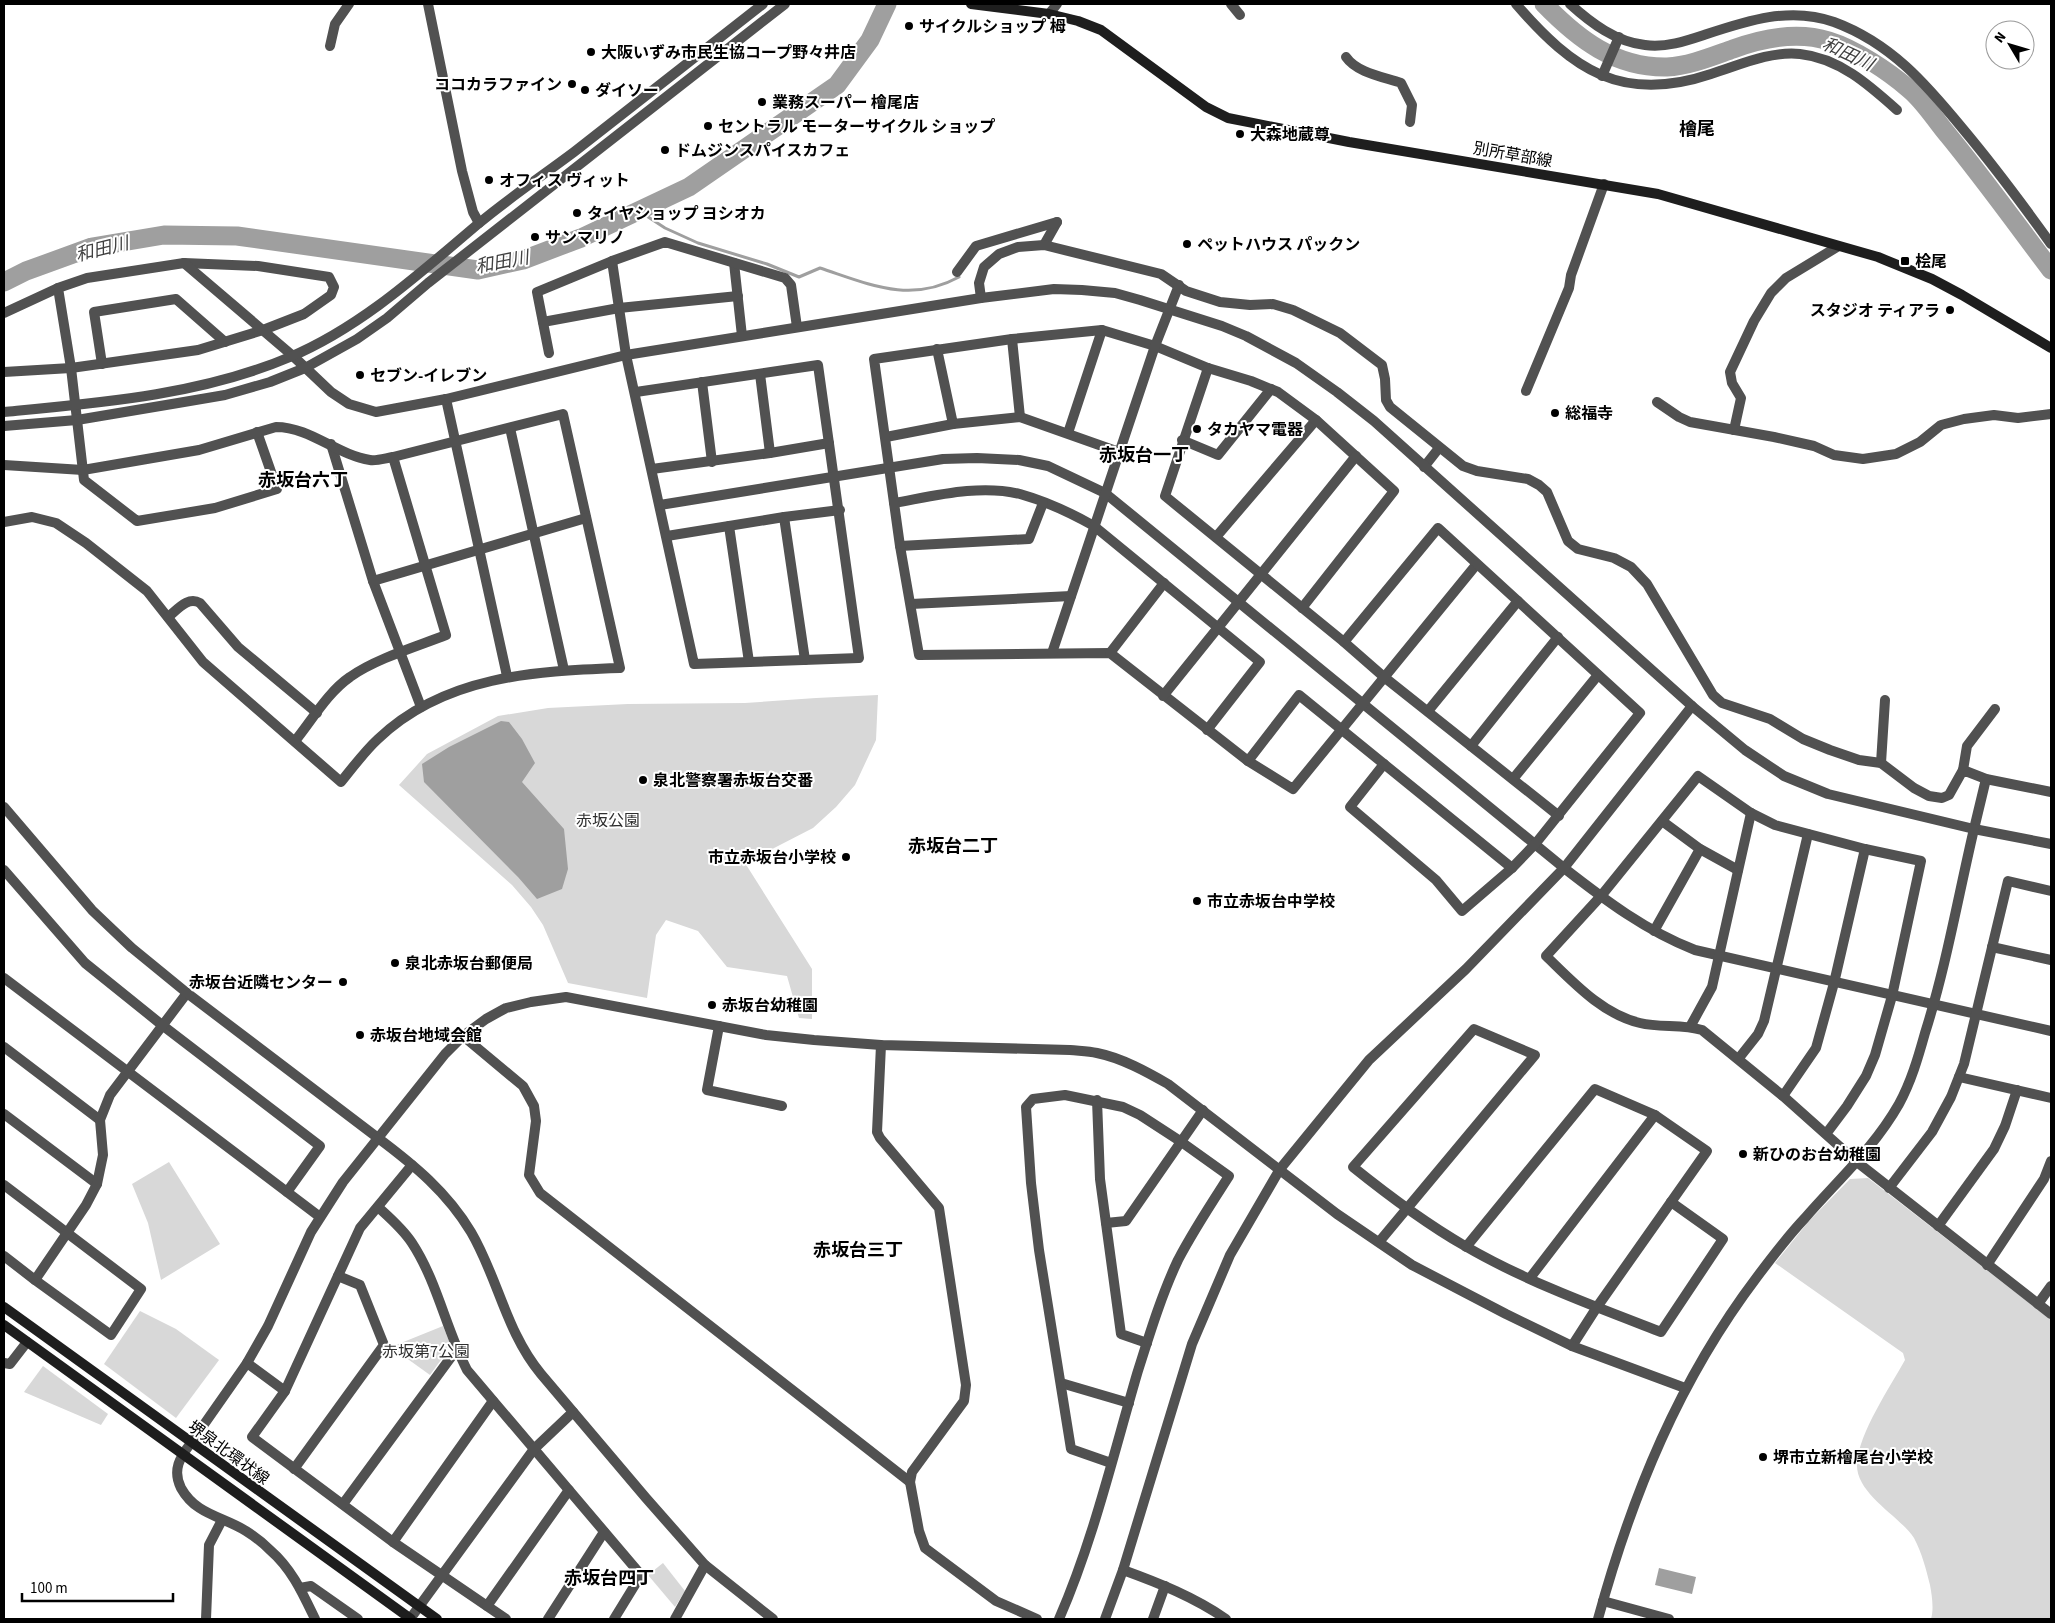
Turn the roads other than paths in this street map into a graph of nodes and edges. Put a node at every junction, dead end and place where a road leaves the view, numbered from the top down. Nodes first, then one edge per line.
1 (349, 4) edge
2 (428, 4) edge
3 (763, 4) edge
4 (785, 4) edge
5 (971, 4) edge
6 (1057, 4) edge
7 (1231, 4) edge
8 (1516, 4) edge
9 (1570, 4) edge
10 (1049, 14) junction
11 (1240, 15) dead end
12 (1619, 37) junction
13 (330, 46) dead end
14 (1346, 57) dead end
15 (1602, 76) junction
16 (1897, 110) dead end
17 (1410, 122) dead end
18 (1604, 184) junction
19 (479, 223) junction
20 (2051, 244) edge
21 (1044, 245) junction
22 (1837, 246) junction
23 (612, 261) junction
24 (184, 263) junction
25 (734, 263) junction
26 (957, 272) dead end
27 (1179, 285) junction
28 (58, 288) junction
29 (738, 296) junction
30 (981, 298) junction
31 (619, 308) junction
32 (1169, 309) junction
33 (4, 313) edge
34 (543, 322) junction
35 (797, 327) junction
36 (263, 330) junction
37 (1102, 330) junction
38 (742, 336) junction
39 (1012, 339) junction
40 (225, 342) junction
41 (1155, 346) junction
42 (2051, 348) edge
43 (937, 349) junction
44 (549, 353) dead end
45 (626, 354) junction
46 (293, 356) junction
47 (102, 364) junction
48 (71, 368) junction
49 (305, 368) junction
50 (1208, 368) junction
51 (4, 372) edge
52 (760, 374) junction
53 (702, 382) junction
54 (1271, 389) junction
55 (1526, 391) dead end
56 (636, 392) junction
57 (446, 399) junction
58 (1657, 402) dead end
59 (76, 405) junction
60 (4, 412) edge
61 (2051, 414) edge
62 (1020, 417) junction
63 (77, 420) junction
64 (1316, 420) junction
65 (952, 424) junction
66 (4, 426) edge
67 (510, 428) junction
68 (1734, 430) junction
69 (257, 432) junction
70 (1068, 433) junction
71 (886, 437) junction
72 (1182, 440) junction
73 (456, 442) junction
74 (828, 443) junction
75 (331, 444) junction
76 (1439, 448) junction
77 (1119, 452) junction
78 (770, 453) junction
79 (1356, 456) junction
80 (393, 457) junction
81 (712, 462) junction
82 (4, 465) edge
83 (1424, 467) junction
84 (652, 468) junction
85 (889, 468) junction
86 (83, 470) junction
87 (833, 476) junction
88 (1104, 493) junction
89 (894, 503) junction
90 (1043, 503) junction
91 (660, 505) junction
92 (840, 510) junction
93 (784, 517) junction
94 (586, 518) junction
95 (4, 522) edge
96 (729, 526) junction
97 (1094, 526) junction
98 (534, 535) junction
99 (667, 536) junction
100 (1216, 536) junction
101 (900, 546) junction
102 (479, 550) junction
103 (424, 565) junction
104 (1476, 565) junction
105 (1260, 574) junction
106 (373, 581) junction
107 (1164, 583) junction
108 (1070, 596) junction
109 (1518, 601) junction
110 (1238, 603) junction
111 (911, 604) junction
112 (1302, 608) junction
113 (168, 617) junction
114 (1217, 628) junction
115 (1558, 637) junction
116 (1344, 642) junction
117 (401, 652) junction
118 (1052, 653) junction
119 (1110, 653) junction
120 (805, 660) junction
121 (749, 662) junction
122 (564, 670) junction
123 (1598, 675) junction
124 (508, 676) junction
125 (1384, 677) junction
126 (1163, 696) junction
127 (1885, 700) dead end
128 (1363, 703) junction
129 (1692, 706) junction
130 (421, 707) junction
131 (1995, 709) dead end
132 (1428, 711) junction
133 (317, 713) junction
134 (1342, 729) junction
135 (1207, 730) junction
136 (295, 741) junction
137 (1471, 746) junction
138 (1248, 762) junction
139 (1881, 763) junction
140 (1384, 764) junction
141 (1963, 770) junction
142 (1513, 779) junction
143 (1986, 779) junction
144 (2051, 792) edge
145 (4, 808) edge
146 (1751, 813) junction
147 (1558, 816) junction
148 (1662, 821) junction
149 (1974, 829) junction
150 (1808, 834) junction
151 (1536, 843) junction
152 (2051, 844) edge
153 (1700, 849) junction
154 (1865, 849) junction
155 (1512, 868) junction
156 (1564, 868) junction
157 (1738, 870) junction
158 (5, 874) edge
159 (2051, 891) edge
160 (1601, 896) junction
161 (1654, 931) junction
162 (1992, 948) junction
163 (1718, 956) junction
164 (2051, 960) edge
165 (1776, 968) junction
166 (4, 978) edge
167 (1834, 983) junction
168 (187, 993) junction
169 (1892, 996) junction
170 (1934, 1006) junction
171 (1976, 1014) junction
172 (162, 1025) junction
173 (719, 1026) junction
174 (1690, 1027) junction
175 (2051, 1032) edge
176 (462, 1036) junction
177 (881, 1045) junction
178 (4, 1048) edge
179 (1739, 1058) junction
180 (127, 1070) junction
181 (1959, 1077) junction
182 (2017, 1090) junction
183 (1783, 1096) junction
184 (2051, 1098) edge
185 (1097, 1100) junction
186 (782, 1106) dead end
187 (1202, 1110) junction
188 (4, 1114) edge
189 (1655, 1115) junction
190 (100, 1120) junction
191 (1826, 1134) junction
192 (378, 1138) junction
193 (1180, 1141) junction
194 (2051, 1161) edge
195 (1857, 1162) junction
196 (412, 1165) junction
197 (1280, 1169) junction
198 (97, 1184) junction
199 (4, 1186) edge
200 (1889, 1188) junction
201 (287, 1192) junction
202 (1671, 1202) junction
203 (378, 1207) junction
204 (1406, 1209) junction
205 (320, 1217) junction
206 (1106, 1224) junction
207 (1938, 1226) junction
208 (67, 1233) junction
209 (1378, 1242) junction
210 (1466, 1247) junction
211 (4, 1256) edge
212 (1987, 1265) junction
213 (338, 1276) junction
214 (1530, 1278) junction
215 (35, 1280) junction
216 (2051, 1286) edge
217 (2038, 1304) junction
218 (4, 1307) edge
219 (1597, 1307) junction
220 (2051, 1314) edge
221 (4, 1325) edge
222 (27, 1342) junction
223 (1147, 1343) junction
224 (1572, 1346) junction
225 (456, 1349) junction
226 (4, 1363) edge
227 (247, 1363) junction
228 (1061, 1383) junction
229 (1685, 1388) junction
230 (285, 1391) junction
231 (493, 1401) junction
232 (1129, 1403) junction
233 (574, 1412) junction
234 (190, 1443) junction
235 (534, 1449) junction
236 (183, 1454) junction
237 (1111, 1463) junction
238 (294, 1469) junction
239 (910, 1482) junction
240 (569, 1490) junction
241 (343, 1504) junction
242 (222, 1520) junction
243 (604, 1532) junction
244 (393, 1542) junction
245 (705, 1565) junction
246 (1123, 1570) junction
247 (442, 1575) junction
248 (1165, 1586) junction
249 (300, 1588) junction
250 (1603, 1601) junction
251 (418, 1606) junction
252 (487, 1606) junction
253 (679, 1617) edge
254 (206, 1619) edge
255 (315, 1619) edge
256 (358, 1619) edge
257 (410, 1619) edge
258 (437, 1619) edge
259 (506, 1619) edge
260 (548, 1619) edge
261 (614, 1619) edge
262 (773, 1619) edge
263 (1037, 1619) edge
264 (1059, 1619) edge
265 (1105, 1619) edge
266 (1153, 1619) edge
267 (1226, 1619) edge
268 (1598, 1619) edge
269 (1669, 1619) edge

1 - 13 street
2 - 19 street
3 - 19 street
4 - 49 street
5 - 10 main road, 別所草部線
6 - 10 street
7 - 11 street
8 - 15 street
9 - 12 street
10 - 18 main road, 別所草部線
12 - 15 street
12 - 20 street
14 - 17 street
15 - 16 street
18 - 22 main road, 別所草部線
18 - 55 street
19 - 46 street
21 - 26 street
21 - 27 street
21 - 30 street
22 - 42 main road, 別所草部線
22 - 68 street
23 - 25 street
23 - 31 street
23 - 34 street
24 - 28 street
24 - 36 street
24 - 36 street
25 - 29 street
25 - 35 street
27 - 32 street
27 - 76 street
28 - 33 street
28 - 48 street
29 - 31 street
29 - 38 street
30 - 32 street
30 - 35 street
31 - 34 street
31 - 45 street
32 - 41 street
32 - 83 street
34 - 44 street
35 - 38 street
36 - 40 street
36 - 46 street
37 - 39 street
37 - 41 street
37 - 70 street
38 - 45 street
39 - 43 street
39 - 62 street
40 - 47 street
40 - 47 street
41 - 50 street
41 - 77 street
43 - 65 street
43 - 71 street
45 - 56 street
45 - 57 street
46 - 49 street
46 - 59 street
47 - 48 street
48 - 51 street
48 - 59 street
49 - 57 street
49 - 63 street
50 - 54 street
50 - 72 street
52 - 53 street
52 - 74 street
52 - 78 street
53 - 56 street
53 - 81 street
54 - 64 street
54 - 72 street
56 - 84 street
57 - 73 street
58 - 68 street
59 - 60 street
59 - 63 street
61 - 68 street
62 - 65 street
62 - 70 street
63 - 66 street
63 - 86 street
64 - 79 street
64 - 100 street
65 - 71 street
67 - 73 street
67 - 94 street
67 - 98 street
69 - 75 street
69 - 86 street
69 - 86 street
70 - 77 street
71 - 85 street
72 - 100 street
73 - 80 street
73 - 102 street
74 - 78 street
74 - 87 street
75 - 80 street
75 - 106 street
76 - 83 street
76 - 139 street
77 - 88 street
78 - 81 street
79 - 105 street
79 - 112 street
80 - 103 street
81 - 84 street
82 - 86 street
83 - 129 street
84 - 91 street
85 - 87 street
85 - 88 street
85 - 89 street
87 - 91 street
87 - 92 street
88 - 97 street
88 - 110 street
89 - 90 street
89 - 101 street
90 - 97 street
90 - 101 street
91 - 99 street
92 - 93 street
92 - 120 street
93 - 96 street
93 - 120 street
94 - 98 street
94 - 122 street
95 - 113 street
96 - 99 street
96 - 121 street
97 - 107 street
97 - 108 street
98 - 102 street
98 - 122 street
99 - 121 street
100 - 105 street
101 - 111 street
102 - 103 street
102 - 124 street
103 - 106 street
103 - 117 street
104 - 109 street
104 - 116 street
104 - 125 street
105 - 110 street
105 - 112 street
106 - 117 street
107 - 114 street
107 - 119 street
108 - 111 street
108 - 118 street
109 - 115 street
109 - 132 street
110 - 114 street
110 - 128 street
111 - 118 street
112 - 116 street
113 - 133 street
113 - 136 street
114 - 126 street
114 - 135 street
115 - 123 street
115 - 137 street
116 - 125 street
117 - 130 street
117 - 133 street
118 - 119 street
119 - 126 street
120 - 121 street
122 - 124 street
123 - 142 street
123 - 147 street
124 - 130 street
125 - 128 street
125 - 132 street
126 - 135 street
127 - 139 street
128 - 134 street
128 - 151 street
129 - 149 street
129 - 156 street
130 - 136 street
131 - 141 street
132 - 137 street
133 - 136 street
134 - 138 street
134 - 138 street
134 - 140 street
135 - 138 street
137 - 142 street
139 - 141 street
140 - 155 street
140 - 155 street
141 - 143 street
142 - 147 street
143 - 144 street
143 - 149 street
145 - 168 street
146 - 148 street
146 - 150 street
146 - 157 street
147 - 151 street
148 - 153 street
148 - 160 street
149 - 152 street
149 - 170 street
150 - 154 street
150 - 165 street
151 - 155 street
151 - 156 street
153 - 157 street
153 - 161 street
154 - 167 street
154 - 169 street
156 - 160 street
156 - 197 street
157 - 163 street
158 - 172 street
159 - 162 street
160 - 161 street
160 - 174 street
161 - 163 street
162 - 164 street
162 - 171 street
163 - 165 street
163 - 174 street
165 - 167 street
165 - 179 street
166 - 180 street
167 - 169 street
167 - 183 street
168 - 172 street
168 - 192 street
169 - 170 street
169 - 191 street
170 - 171 street
170 - 195 street
171 - 175 street
171 - 181 street
172 - 180 street
172 - 201 street
173 - 176 street
173 - 177 street
173 - 186 street
174 - 179 street
176 - 192 street
176 - 239 street
177 - 187 street
177 - 239 street
178 - 190 street
179 - 183 street
180 - 190 street
180 - 201 street
181 - 182 street
181 - 200 street
182 - 184 street
182 - 207 street
183 - 191 street
185 - 193 street
185 - 206 street
185 - 228 street
187 - 193 street
187 - 197 street
188 - 198 street
189 - 202 street
189 - 210 street
189 - 214 street
190 - 198 street
191 - 195 street
192 - 196 street
192 - 205 street
193 - 206 street
193 - 223 street
194 - 212 street
195 - 200 street
195 - 229 street
196 - 203 street
196 - 233 street
197 - 209 street
197 - 246 street
198 - 208 street
199 - 208 street
200 - 207 street
201 - 205 street
202 - 219 street
202 - 219 street
203 - 213 street
203 - 225 street
204 - 204 street
204 - 209 street
204 - 210 street
205 - 227 street
206 - 223 street
207 - 212 street
208 - 215 street
208 - 215 street
209 - 224 street
210 - 214 street
211 - 215 street
212 - 217 street
213 - 230 street
213 - 238 street
214 - 219 street
216 - 217 street
217 - 220 street
218 - 234 main road, 堺泉北環状線
219 - 224 street
221 - 222 main road, 堺泉北環状線
222 - 226 street
222 - 236 main road, 堺泉北環状線
223 - 232 street
224 - 229 street
225 - 231 street
225 - 241 street
227 - 230 street
227 - 234 street
228 - 232 street
228 - 237 street
229 - 250 street
230 - 238 street
231 - 235 street
231 - 244 street
232 - 237 street
233 - 235 street
233 - 245 street
234 - 236 street
234 - 251 main road, 堺泉北環状線
235 - 240 street
235 - 247 street
236 - 242 street
236 - 257 main road, 堺泉北環状線
237 - 264 street
238 - 241 street
239 - 263 street
240 - 243 street
240 - 252 street
241 - 244 street
242 - 249 street
242 - 254 street
243 - 260 street
243 - 261 street
244 - 247 street
245 - 253 street
245 - 262 street
246 - 248 street
246 - 265 street
247 - 251 street
247 - 252 street
248 - 266 street
248 - 267 street
249 - 255 street
249 - 256 street
250 - 268 street
250 - 269 street
251 - 257 street
251 - 258 main road, 堺泉北環状線
252 - 259 street

